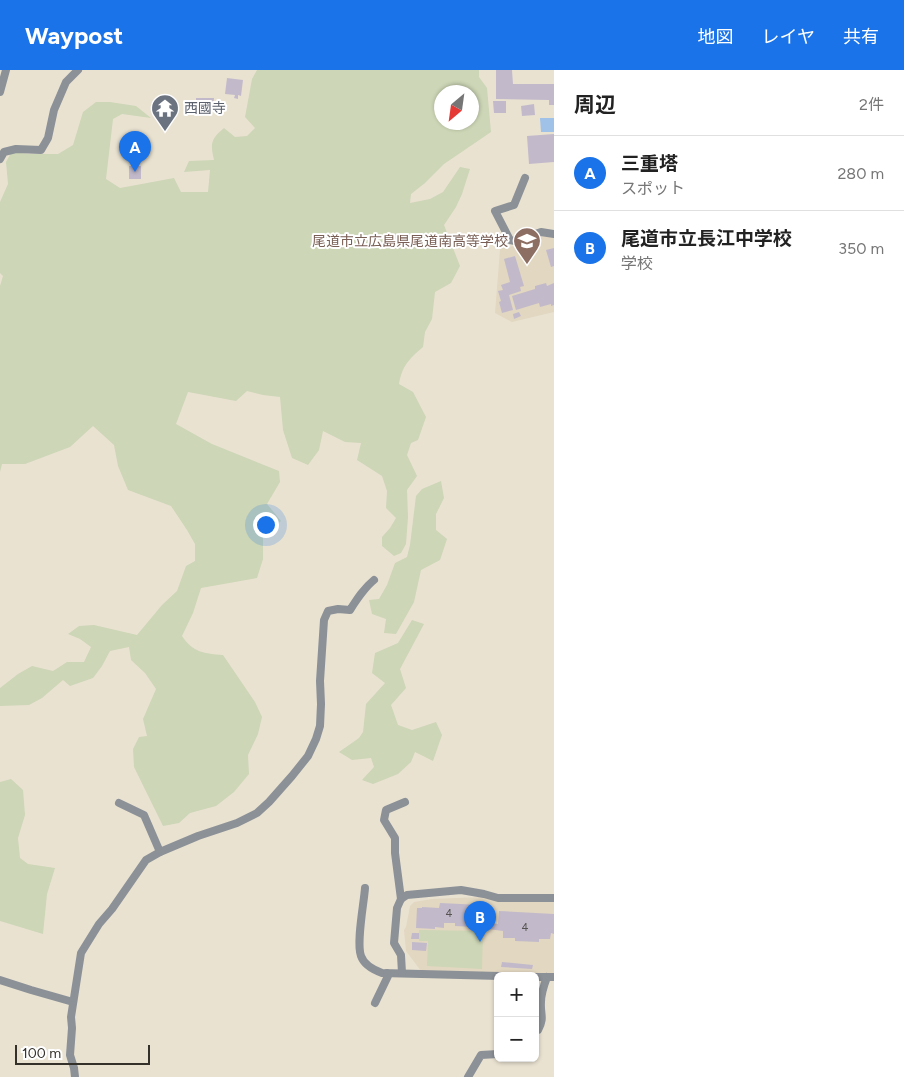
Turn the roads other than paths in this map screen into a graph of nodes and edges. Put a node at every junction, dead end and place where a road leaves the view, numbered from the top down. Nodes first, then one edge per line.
1 (6, 70) edge
2 (78, 70) edge
3 (0, 92) edge
4 (0, 159) edge
5 (524, 178) dead end
6 (554, 234) edge
7 (374, 580) dead end
8 (405, 802) dead end
9 (119, 803) dead end
10 (160, 852) junction
11 (365, 888) dead end
12 (554, 898) edge
13 (401, 899) junction
14 (387, 973) junction
15 (402, 973) junction
16 (494, 976) edge
17 (550, 977) edge
18 (0, 980) edge
19 (73, 1002) junction
20 (375, 1003) dead end
21 (539, 1028) edge
22 (494, 1054) edge
23 (75, 1077) edge
24 (468, 1077) edge

1 - 3 street
2 - 4 street
5 - 6 street
7 - 10 street
8 - 13 street
9 - 10 street
10 - 19 street
11 - 14 street
12 - 13 street
13 - 15 street
14 - 15 street
14 - 20 street
15 - 16 street
17 - 21 street
18 - 19 street
19 - 23 street
22 - 24 street

